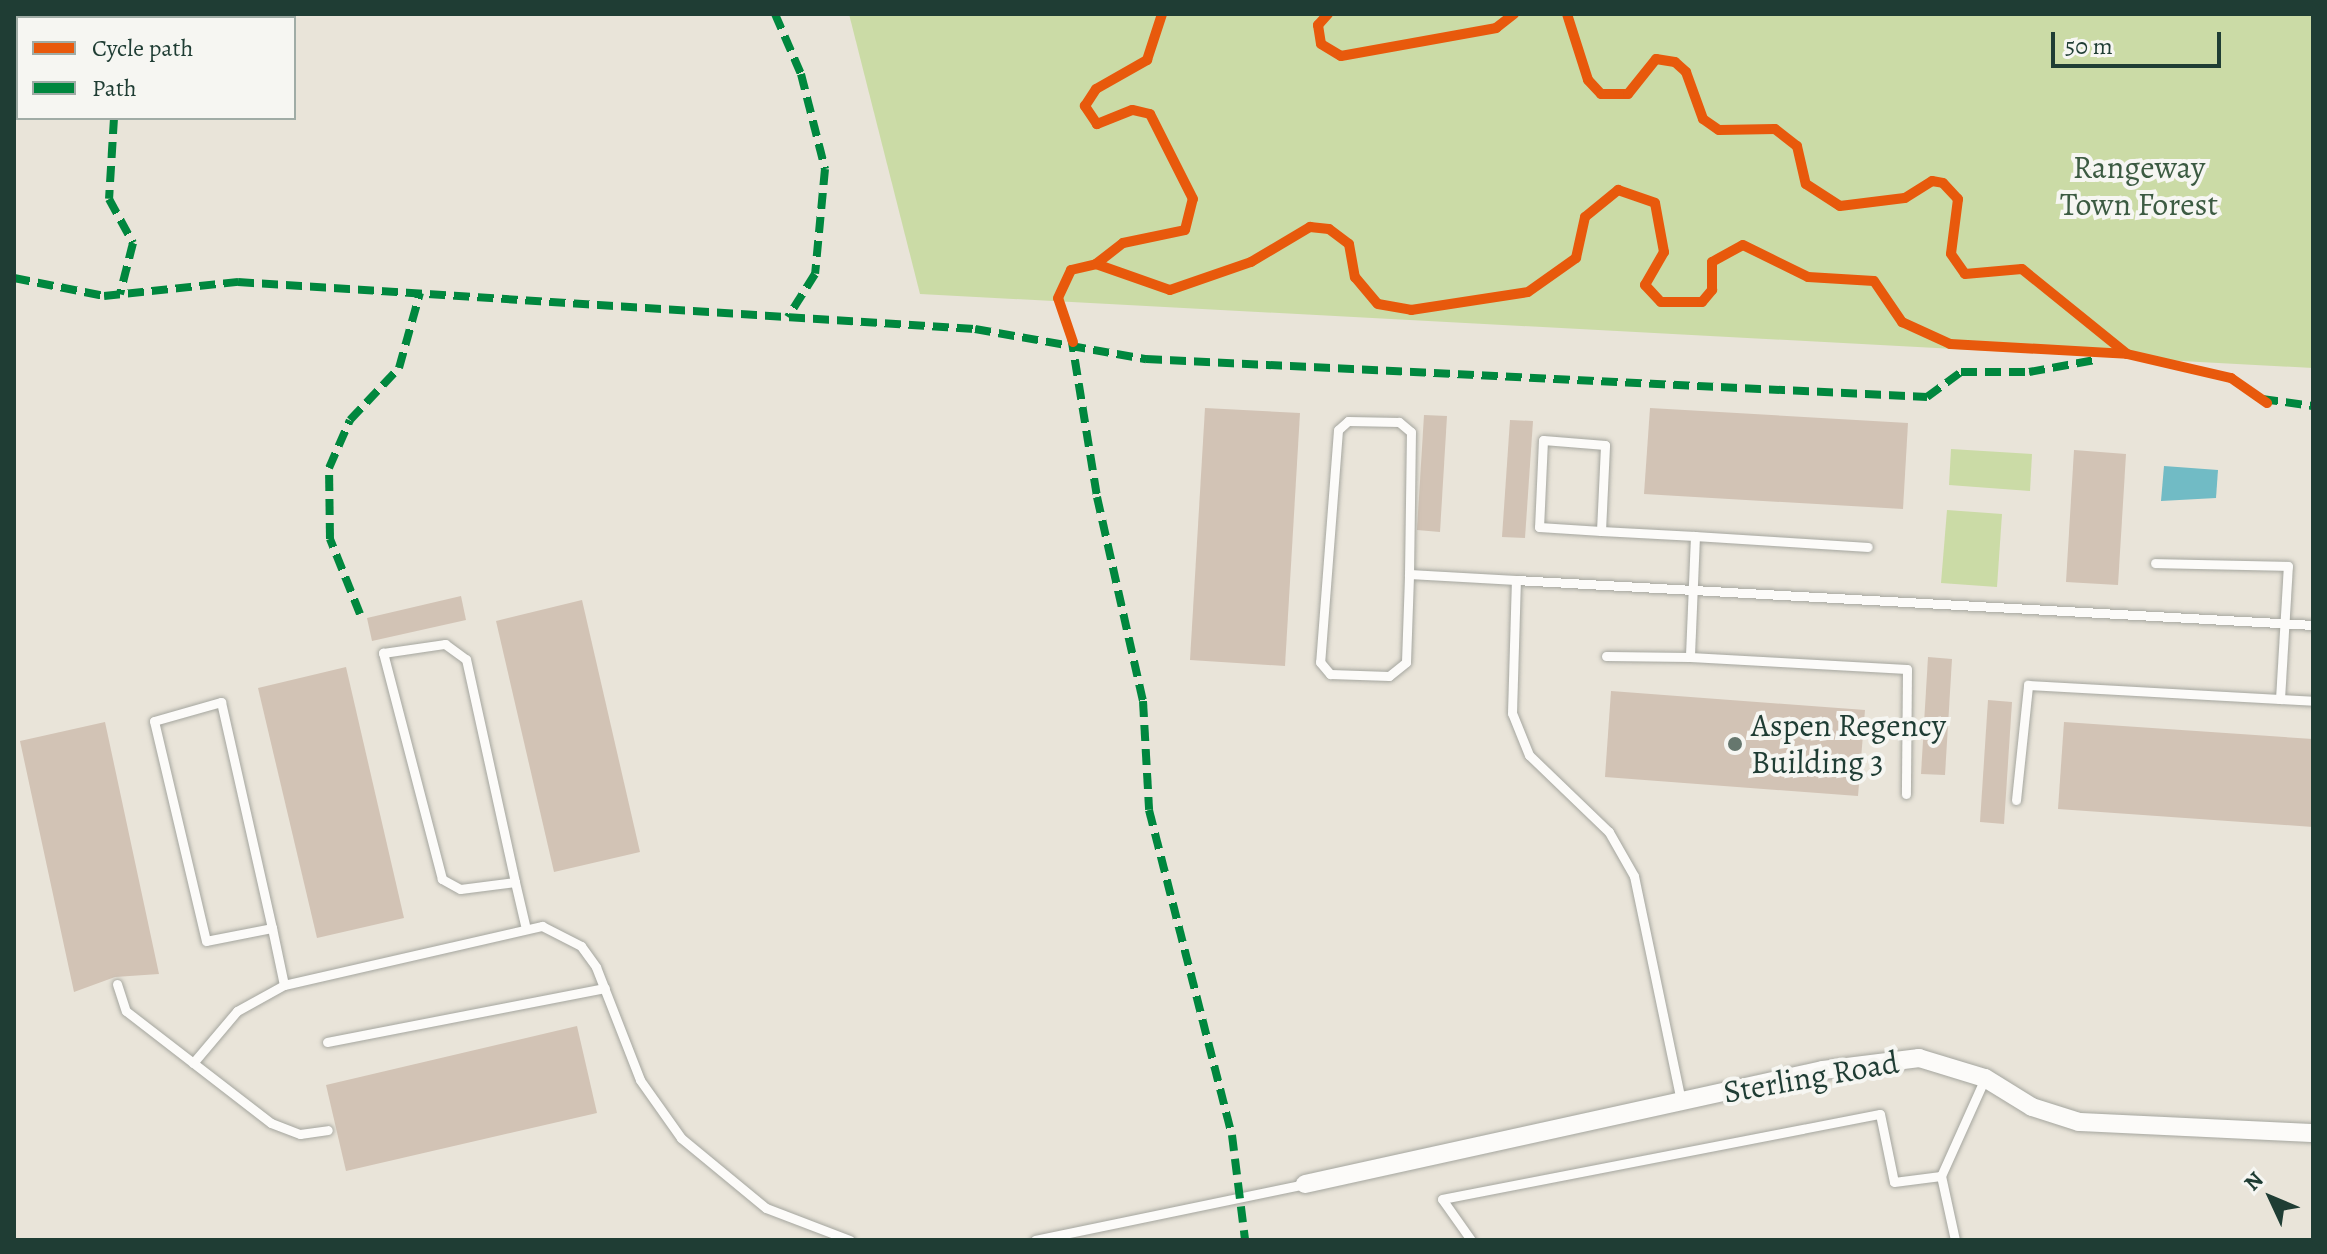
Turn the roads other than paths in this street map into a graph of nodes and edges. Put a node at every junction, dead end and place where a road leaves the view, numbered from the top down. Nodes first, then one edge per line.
1 (1601, 531) junction
2 (1695, 536) junction
3 (1868, 547) dead end
4 (2155, 563) dead end
5 (1409, 574) junction
6 (1516, 580) junction
7 (1692, 593) junction
8 (2284, 623) junction
9 (2313, 625) edge
10 (1606, 656) dead end
11 (1690, 657) junction
12 (2280, 699) junction
13 (2313, 701) edge
14 (1906, 794) dead end
15 (2016, 800) dead end
16 (515, 882) junction
17 (525, 925) junction
18 (272, 928) junction
19 (117, 984) dead end
20 (284, 985) junction
21 (605, 988) junction
22 (327, 1042) dead end
23 (193, 1063) junction
24 (1985, 1078) junction
25 (1681, 1101) junction
26 (328, 1130) dead end
27 (2313, 1133) edge
28 (1941, 1176) junction
29 (1305, 1184) joint
30 (850, 1240) edge
31 (1035, 1240) edge
32 (1471, 1240) edge
33 (1955, 1240) edge

1 - 1 lane
1 - 2 lane
2 - 3 lane
2 - 7 lane
4 - 8 lane
5 - 5 lane
5 - 6 lane
6 - 7 lane
6 - 25 lane
7 - 8 lane
7 - 11 lane
8 - 9 lane
8 - 12 lane
10 - 11 lane
11 - 14 lane
12 - 13 lane
12 - 15 lane
16 - 16 lane
16 - 17 lane
17 - 20 lane
17 - 21 lane
18 - 18 lane
18 - 20 lane
19 - 23 lane
20 - 23 lane
21 - 22 lane
21 - 30 lane
23 - 26 lane
24 - 25 street, Sterling Road
24 - 27 street, Sterling Road
24 - 28 lane
25 - 29 street, Sterling Road
28 - 32 lane
28 - 33 lane
29 - 31 lane

